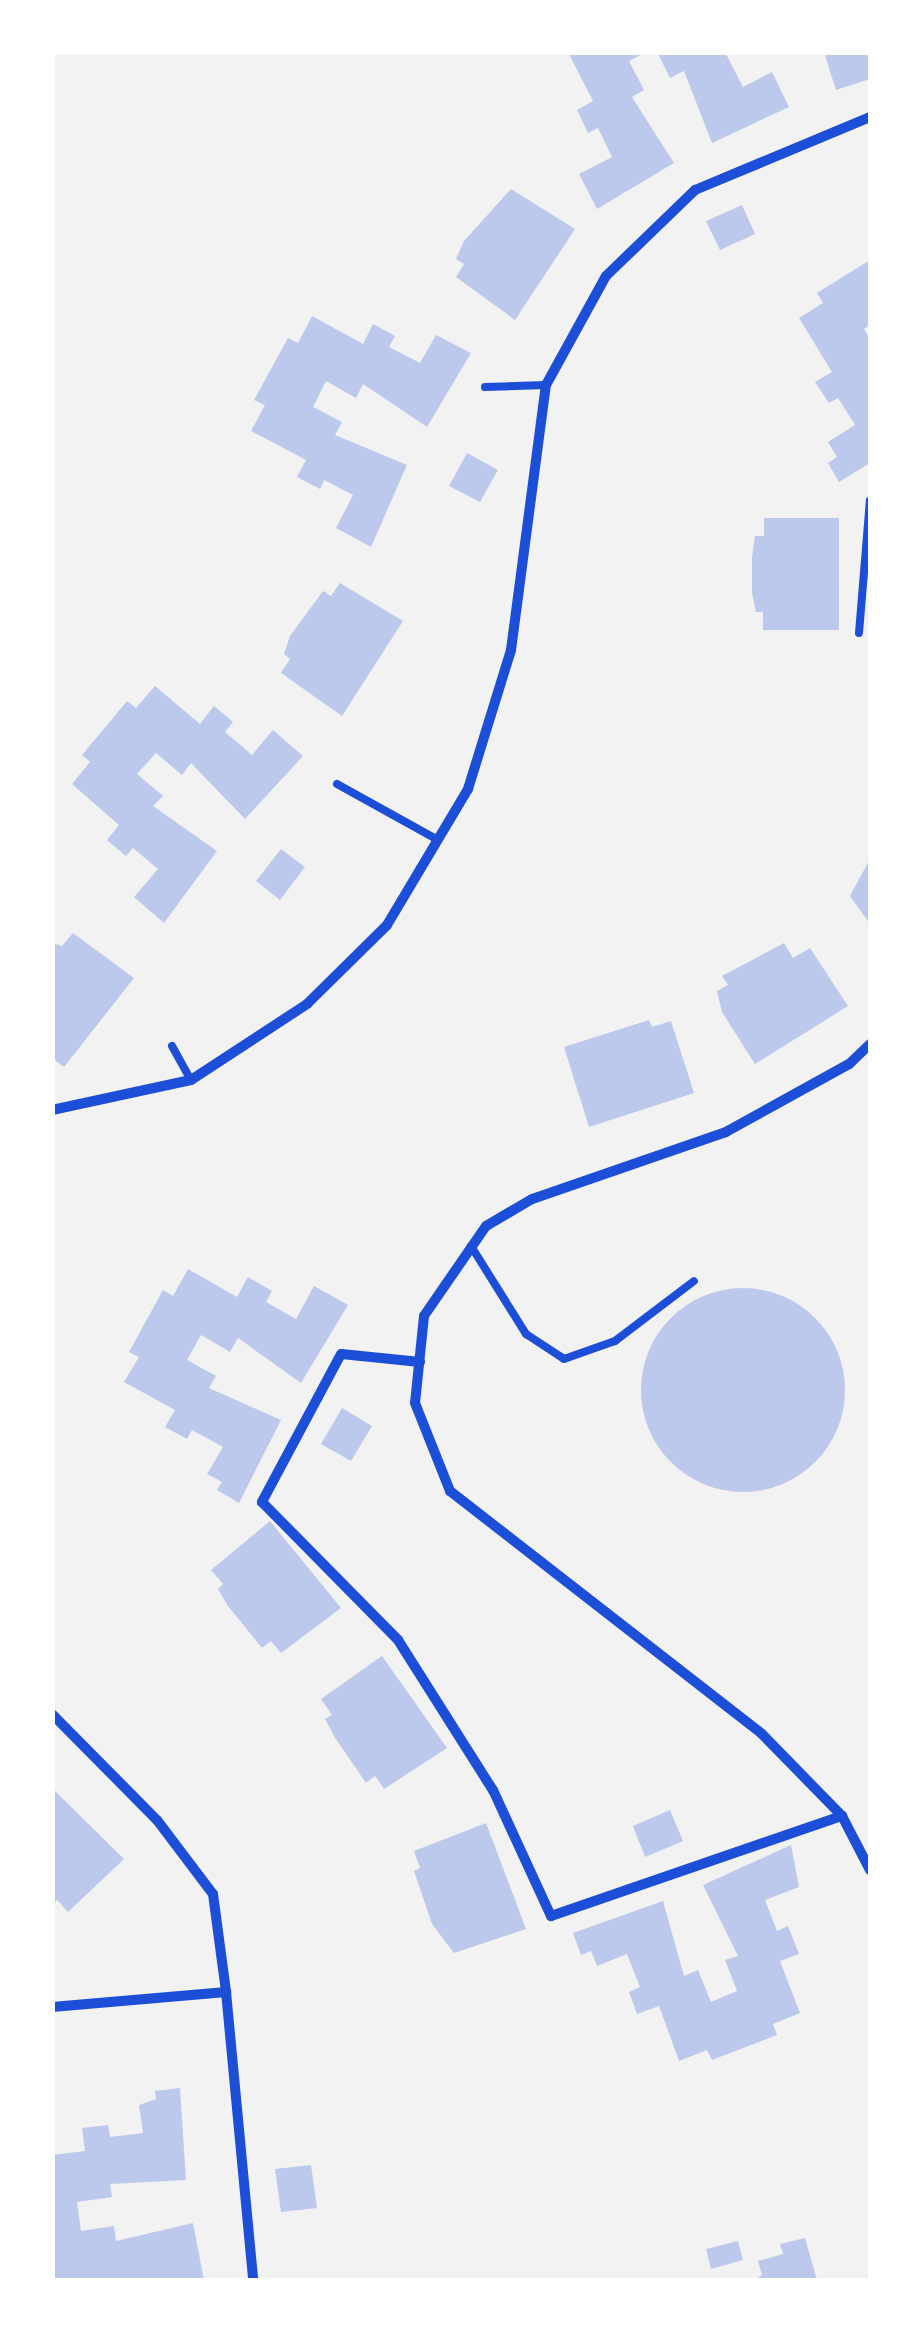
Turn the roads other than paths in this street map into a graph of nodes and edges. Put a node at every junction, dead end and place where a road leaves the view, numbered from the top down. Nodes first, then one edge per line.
1 (870, 117) edge
2 (546, 386) junction
3 (485, 387) dead end
4 (870, 500) edge
5 (859, 633) dead end
6 (337, 784) dead end
7 (438, 840) junction
8 (870, 1044) edge
9 (172, 1046) dead end
10 (191, 1080) junction
11 (52, 1110) edge
12 (470, 1246) junction
13 (694, 1282) dead end
14 (420, 1362) junction
15 (52, 1714) edge
16 (842, 1816) junction
17 (870, 1870) edge
18 (226, 1992) junction
19 (52, 2007) edge
20 (252, 2280) edge

1 - 2 street
2 - 3 lane
2 - 7 street
4 - 5 lane
6 - 7 lane
7 - 10 street
8 - 12 street
9 - 10 lane
10 - 11 street
12 - 13 lane
12 - 14 street
14 - 16 street
14 - 16 street
15 - 18 street
16 - 17 street
18 - 19 street
18 - 20 street

